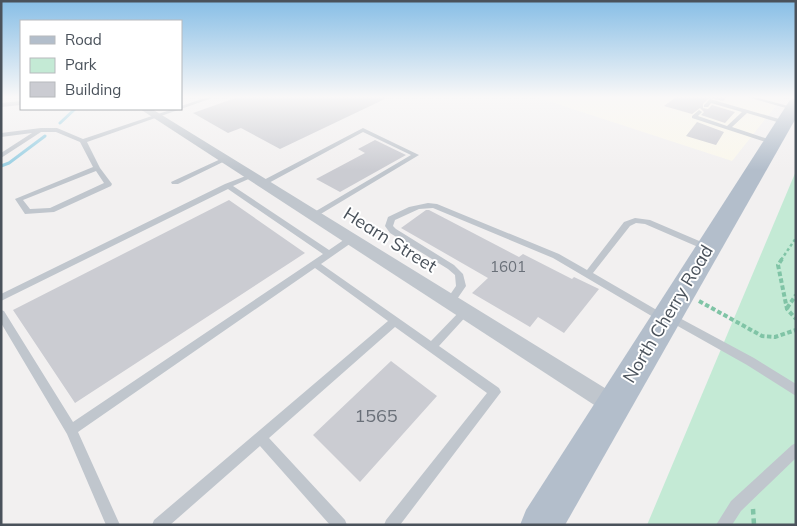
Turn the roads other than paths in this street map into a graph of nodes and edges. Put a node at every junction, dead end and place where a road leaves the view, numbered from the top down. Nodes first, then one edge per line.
1 (130, 122) edge
2 (165, 122) edge
3 (784, 122) edge
4 (41, 130) junction
5 (1, 135) edge
6 (82, 141) junction
7 (1, 156) edge
8 (225, 159) junction
9 (97, 168) junction
10 (256, 179) junction
11 (174, 182) dead end
12 (228, 186) junction
13 (314, 216) junction
14 (351, 239) junction
15 (708, 248) junction
16 (329, 254) junction
17 (315, 264) junction
18 (588, 274) junction
19 (1, 298) edge
20 (450, 302) junction
21 (465, 312) junction
22 (1, 314) edge
23 (666, 318) junction
24 (395, 321) junction
25 (432, 347) junction
26 (796, 391) edge
27 (613, 405) junction
28 (71, 430) junction
29 (262, 438) junction
30 (796, 449) edge
31 (113, 525) edge
32 (159, 525) edge
33 (340, 525) edge
34 (391, 525) edge
35 (541, 525) edge
36 (723, 525) edge

1 - 6 lane
2 - 8 street, Hearn Street
3 - 15 main road, North Cherry Road
4 - 5 lane
4 - 6 lane
4 - 7 lane
6 - 9 lane
8 - 10 street, Hearn Street
8 - 11 lane
9 - 9 lane
10 - 12 lane
10 - 13 street, Hearn Street
10 - 13 lane
12 - 16 lane
12 - 19 lane
13 - 14 street, Hearn Street
14 - 16 lane
14 - 20 street, Hearn Street
15 - 18 lane
15 - 23 main road, North Cherry Road
16 - 17 lane
17 - 24 lane
17 - 28 lane
18 - 20 lane
18 - 23 lane
20 - 21 street, Hearn Street
21 - 25 lane
21 - 27 street, Hearn Street
22 - 28 lane
23 - 26 lane
23 - 27 main road, North Cherry Road
24 - 25 lane
24 - 29 lane
25 - 34 lane
27 - 35 main road, North Cherry Road
28 - 31 lane
29 - 32 lane
29 - 33 lane
30 - 36 lane

